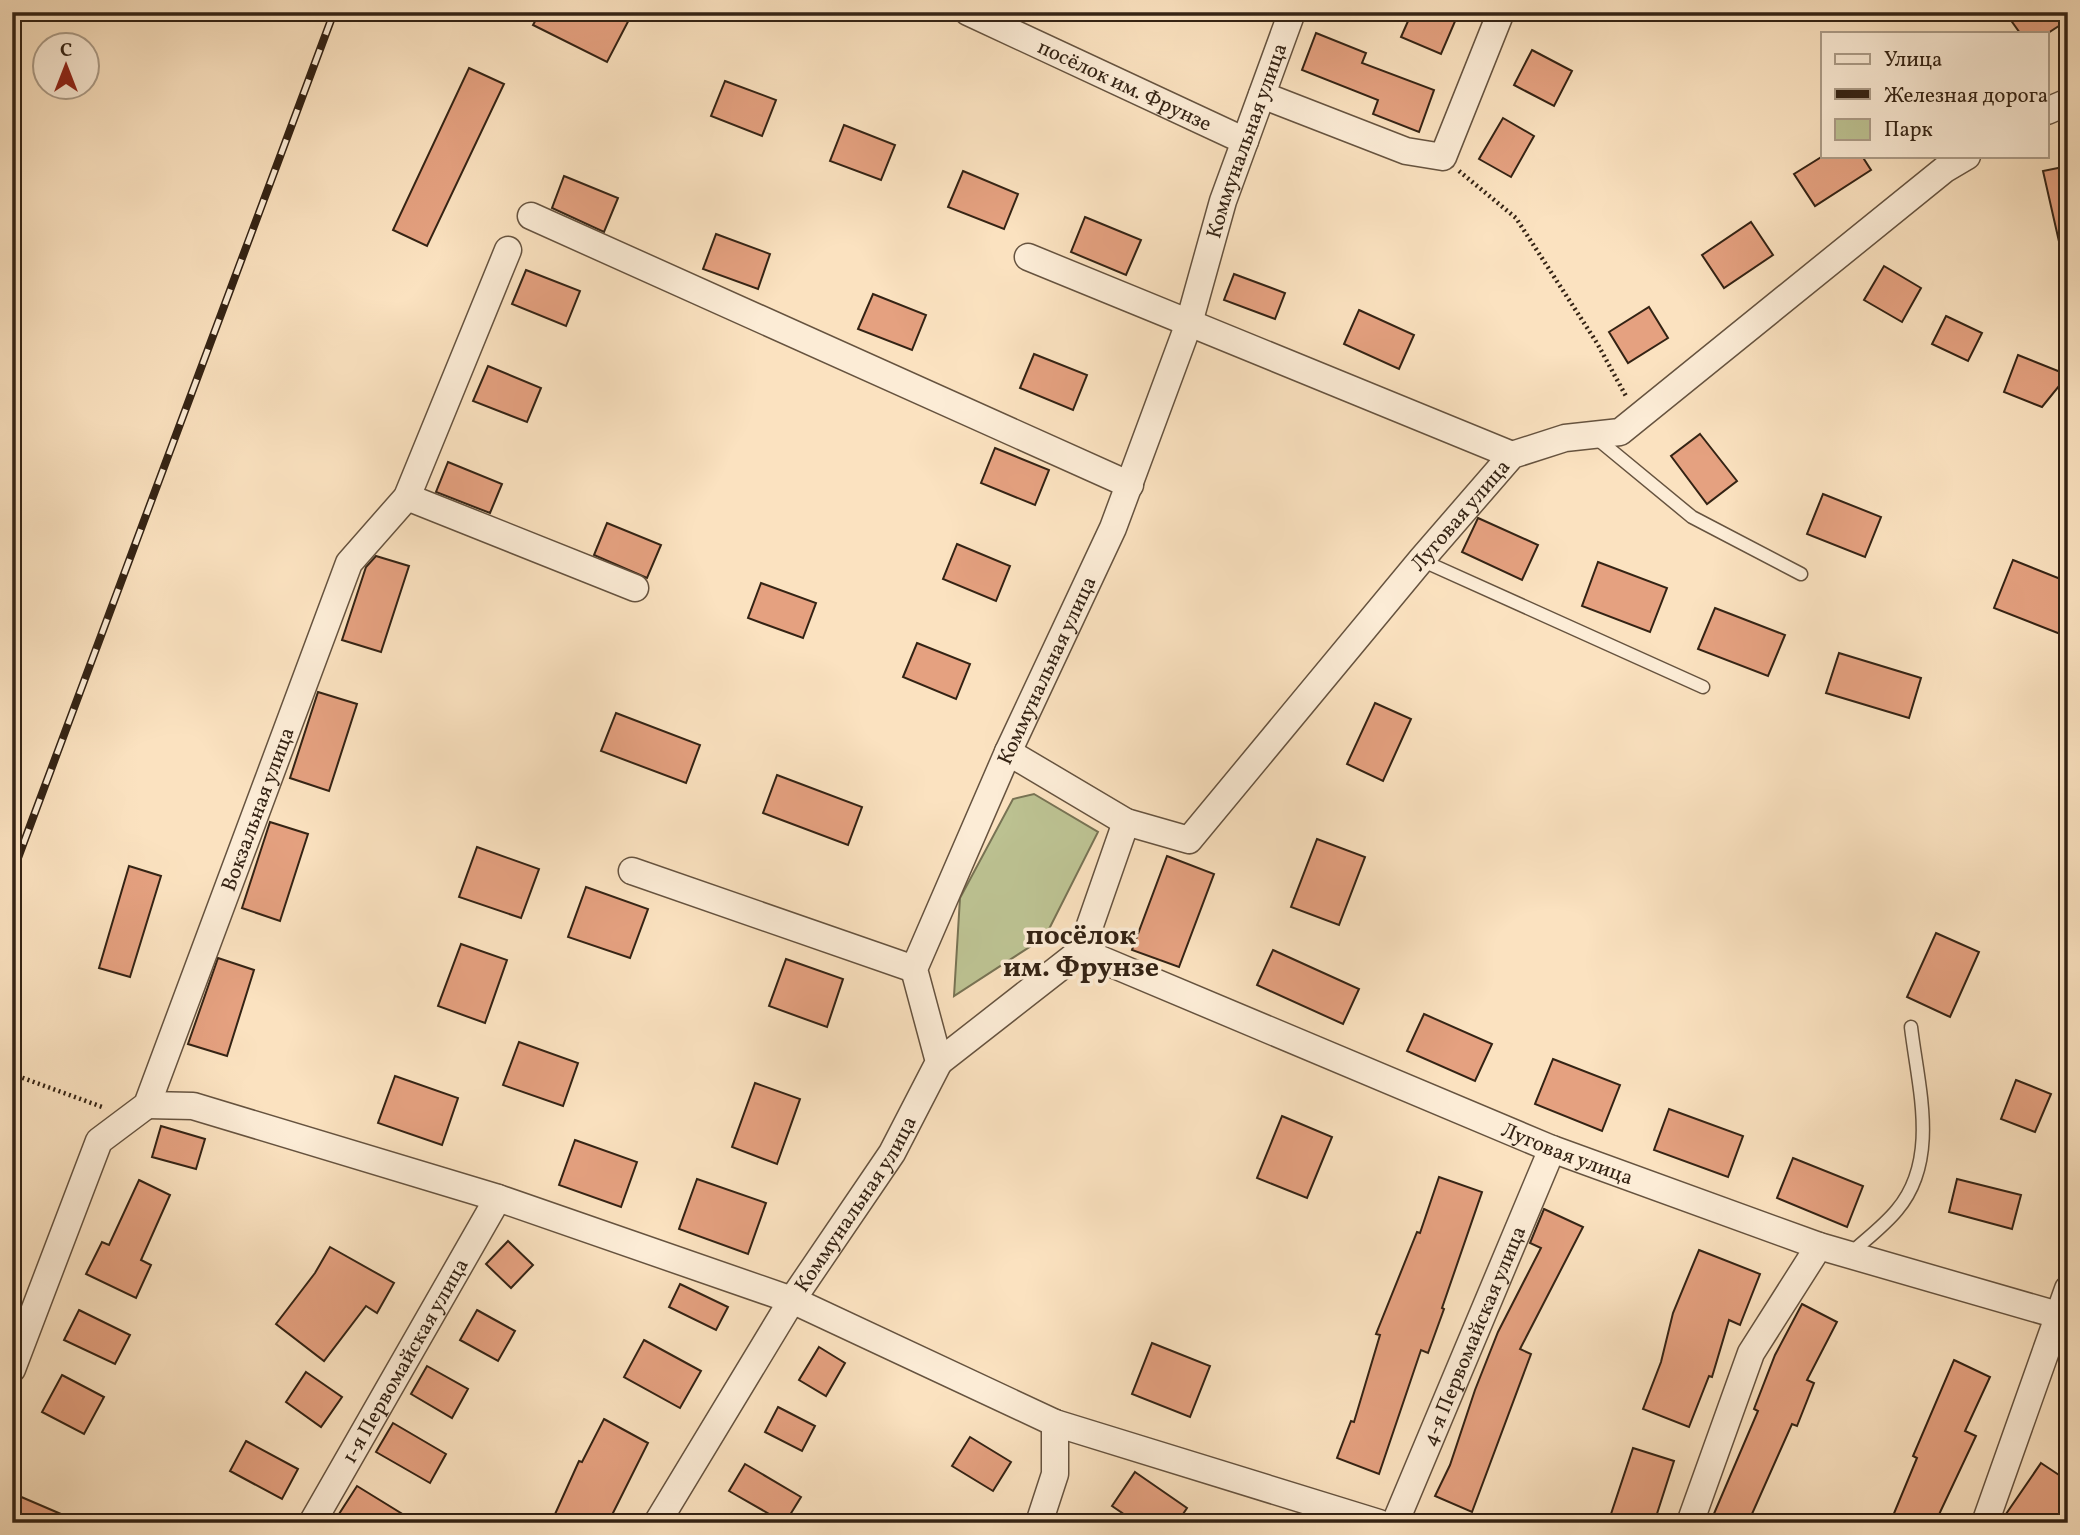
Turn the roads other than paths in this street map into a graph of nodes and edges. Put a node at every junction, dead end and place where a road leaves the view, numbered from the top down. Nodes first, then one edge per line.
1 (968, 12) edge
2 (1292, 12) edge
3 (1501, 12) edge
4 (1262, 94) junction
5 (2068, 102) edge
6 (2048, 111) edge
7 (1245, 141) junction
8 (1964, 158) edge
9 (531, 216) dead end
10 (509, 250) dead end
11 (1028, 257) dead end
12 (1189, 323) junction
13 (1592, 435) junction
14 (1512, 455) junction
15 (1130, 485) junction
16 (407, 497) junction
17 (1421, 560) junction
18 (1801, 574) dead end
19 (635, 588) dead end
20 (1703, 687) dead end
21 (1008, 752) junction
22 (1126, 822) junction
23 (632, 871) dead end
24 (1081, 951) junction
25 (914, 969) junction
26 (1911, 1027) dead end
27 (939, 1062) junction
28 (147, 1105) junction
29 (1552, 1149) junction
30 (498, 1198) junction
31 (1819, 1246) junction
32 (1850, 1254) junction
33 (792, 1300) junction
34 (2065, 1307) edge
35 (12, 1369) edge
36 (1055, 1423) junction
37 (312, 1523) edge
38 (657, 1523) edge
39 (1039, 1523) edge
40 (1379, 1523) edge
41 (1395, 1523) edge
42 (1690, 1523) edge
43 (1985, 1523) edge

1 - 7 street, посёлок им. Фрунзе
2 - 4 street, Коммунальная улица
3 - 4 street
4 - 7 street, Коммунальная улица
5 - 6 street
7 - 12 street, Коммунальная улица
8 - 13 street, Луговая улица
9 - 15 street
10 - 16 street, Вокзальная улица
11 - 12 street
12 - 14 street
12 - 15 street, Коммунальная улица
13 - 14 street, Луговая улица
13 - 18 lane
14 - 17 street, Луговая улица
15 - 21 street, Коммунальная улица
16 - 19 street
16 - 28 street, Вокзальная улица
17 - 20 lane
17 - 22 street, Луговая улица
21 - 22 street
21 - 25 street, Коммунальная улица
22 - 24 street
23 - 25 street
24 - 27 street
24 - 29 street, Луговая улица
25 - 27 street
26 - 32 lane
27 - 33 street, Коммунальная улица
28 - 30 street
28 - 35 street
29 - 31 street, Луговая улица
29 - 41 street, 4-я Первомайская улица
30 - 33 street
30 - 37 street, 1-я Первомайская улица
31 - 32 street, Луговая улица
31 - 42 street
32 - 34 street, Луговая улица
33 - 36 street
33 - 38 street, Коммунальная улица
34 - 43 street
36 - 39 street
36 - 40 street

